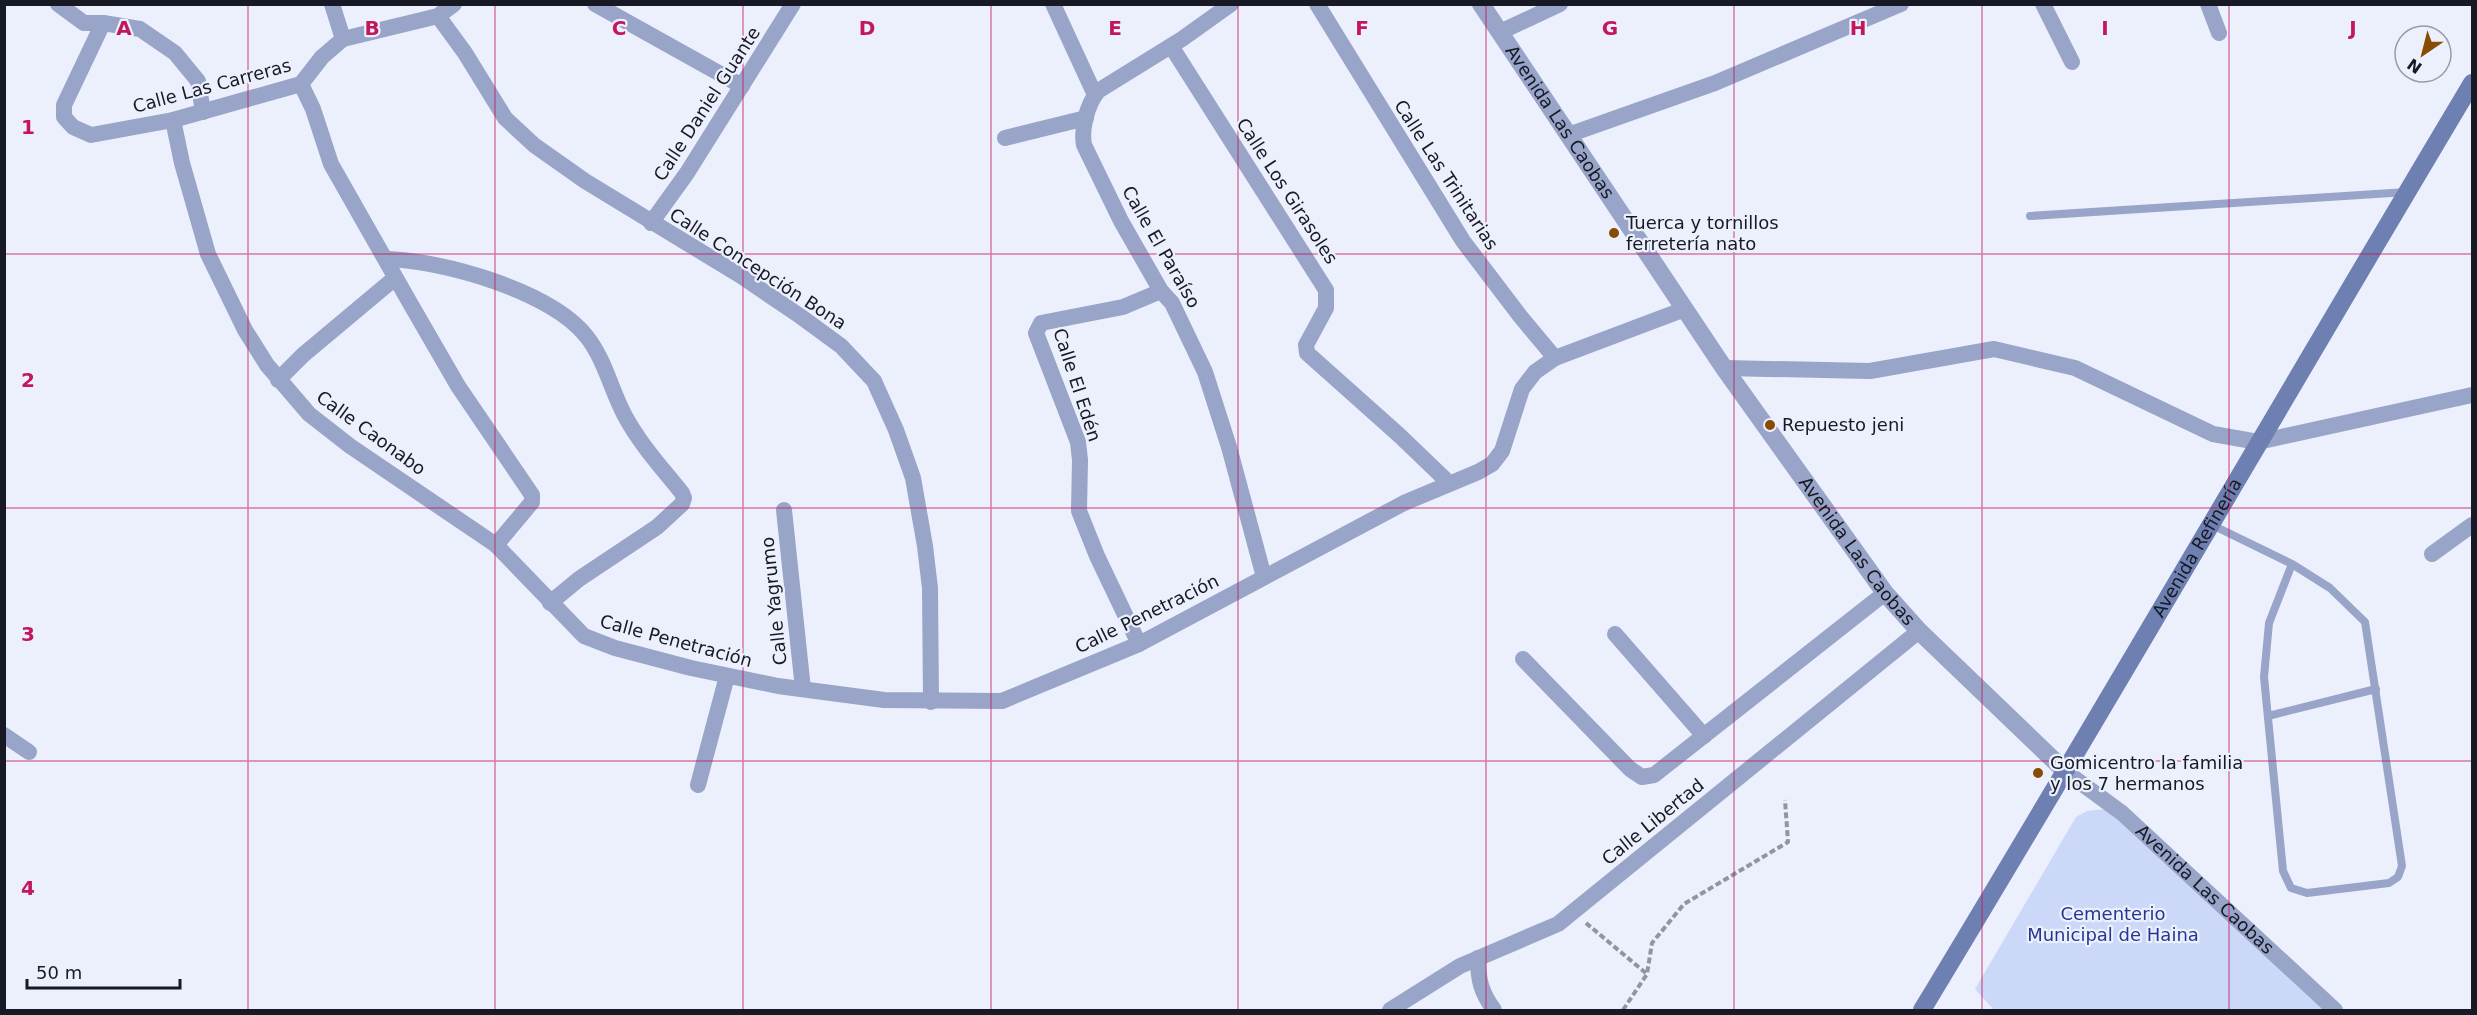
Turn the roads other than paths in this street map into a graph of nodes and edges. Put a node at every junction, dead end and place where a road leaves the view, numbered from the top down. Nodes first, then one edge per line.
1 (58, 4) edge
2 (332, 4) edge
3 (454, 4) edge
4 (596, 4) edge
5 (793, 4) edge
6 (1053, 4) edge
7 (1231, 4) edge
8 (1317, 4) edge
9 (1481, 4) edge
10 (1560, 4) edge
11 (1901, 4) edge
12 (2043, 4) edge
13 (2208, 4) edge
14 (438, 16) junction
15 (103, 22) junction
16 (1500, 32) junction
17 (2219, 33) dead end
18 (343, 39) junction
19 (1171, 46) junction
20 (2072, 62) dead end
21 (2472, 83) edge
22 (301, 84) junction
23 (742, 86) junction
24 (1095, 95) junction
25 (202, 112) junction
26 (1086, 118) junction
27 (173, 120) junction
28 (1568, 135) junction
29 (1005, 138) dead end
30 (2407, 192) junction
31 (2030, 216) dead end
32 (651, 223) junction
33 (386, 259) junction
34 (395, 278) junction
35 (1161, 291) junction
36 (1685, 309) junction
37 (1555, 358) junction
38 (1724, 368) junction
39 (278, 380) junction
40 (2472, 394) edge
41 (2258, 442) junction
42 (1449, 483) junction
43 (784, 510) dead end
44 (2210, 524) junction
45 (2472, 525) edge
46 (496, 545) junction
47 (2432, 554) dead end
48 (2292, 564) junction
49 (1264, 577) junction
50 (1885, 593) junction
51 (550, 603) junction
52 (1919, 631) junction
53 (1615, 634) dead end
54 (1139, 644) junction
55 (1523, 659) dead end
56 (727, 676) junction
57 (802, 689) junction
58 (2376, 689) junction
59 (931, 702) junction
60 (2268, 716) junction
61 (4, 735) edge
62 (1704, 736) junction
63 (29, 752) dead end
64 (2066, 772) junction
65 (698, 785) dead end
66 (1478, 958) junction
67 (1390, 1011) edge
68 (1494, 1011) edge
69 (1922, 1011) edge
70 (2335, 1011) edge

1 - 15 street
2 - 18 street
3 - 14 street, Calle Las Carreras
4 - 23 street
5 - 23 street, Calle Daniel Guante
6 - 24 street
7 - 19 street
8 - 37 street, Calle Las Trinitarias
9 - 16 street, Avenida Las Caobas
10 - 16 street
11 - 28 street
12 - 20 street
13 - 17 street
14 - 18 street, Calle Las Carreras
14 - 32 street, Calle Concepción Bona
15 - 25 street
15 - 27 street, Calle Las Carreras
16 - 28 street, Avenida Las Caobas
18 - 22 street, Calle Las Carreras
19 - 24 street
19 - 42 street, Calle Los Girasoles
21 - 30 main road, Avenida Refinería
22 - 25 street, Calle Las Carreras
22 - 33 street
23 - 32 street, Calle Daniel Guante
24 - 26 street, Calle El Paraíso
25 - 27 street, Calle Las Carreras
26 - 29 street
26 - 35 street, Calle El Paraíso
27 - 39 street, Calle Caonabo
28 - 36 street, Avenida Las Caobas
30 - 31 lane
30 - 41 main road, Avenida Refinería
32 - 59 street, Calle Concepción Bona
33 - 34 street
33 - 51 street
34 - 39 street
34 - 46 street
35 - 49 street, Calle El Paraíso
35 - 54 street, Calle El Edén
36 - 37 street, Calle Penetración
36 - 38 street, Avenida Las Caobas
37 - 42 street, Calle Penetración
38 - 41 street
38 - 50 street, Avenida Las Caobas
39 - 46 street, Calle Caonabo
40 - 41 street
41 - 44 main road, Avenida Refinería
42 - 49 street, Calle Penetración
43 - 57 street, Calle Yagrumo
44 - 48 lane
44 - 64 main road, Avenida Refinería
45 - 47 street
46 - 51 street, Calle Caonabo
48 - 58 lane
48 - 60 lane
49 - 54 street, Calle Penetración
50 - 52 street, Avenida Las Caobas
50 - 62 street
51 - 56 street, Calle Penetración
52 - 64 street, Avenida Las Caobas
52 - 66 street, Calle Libertad
53 - 62 street
54 - 59 street, Calle Penetración
55 - 62 street
56 - 57 street, Calle Penetración
56 - 65 street
57 - 59 street, Calle Penetración
58 - 60 lane
58 - 60 lane
61 - 63 street
64 - 69 main road, Avenida Refinería
64 - 70 street, Avenida Las Caobas
66 - 67 street, Calle Libertad
66 - 68 street

